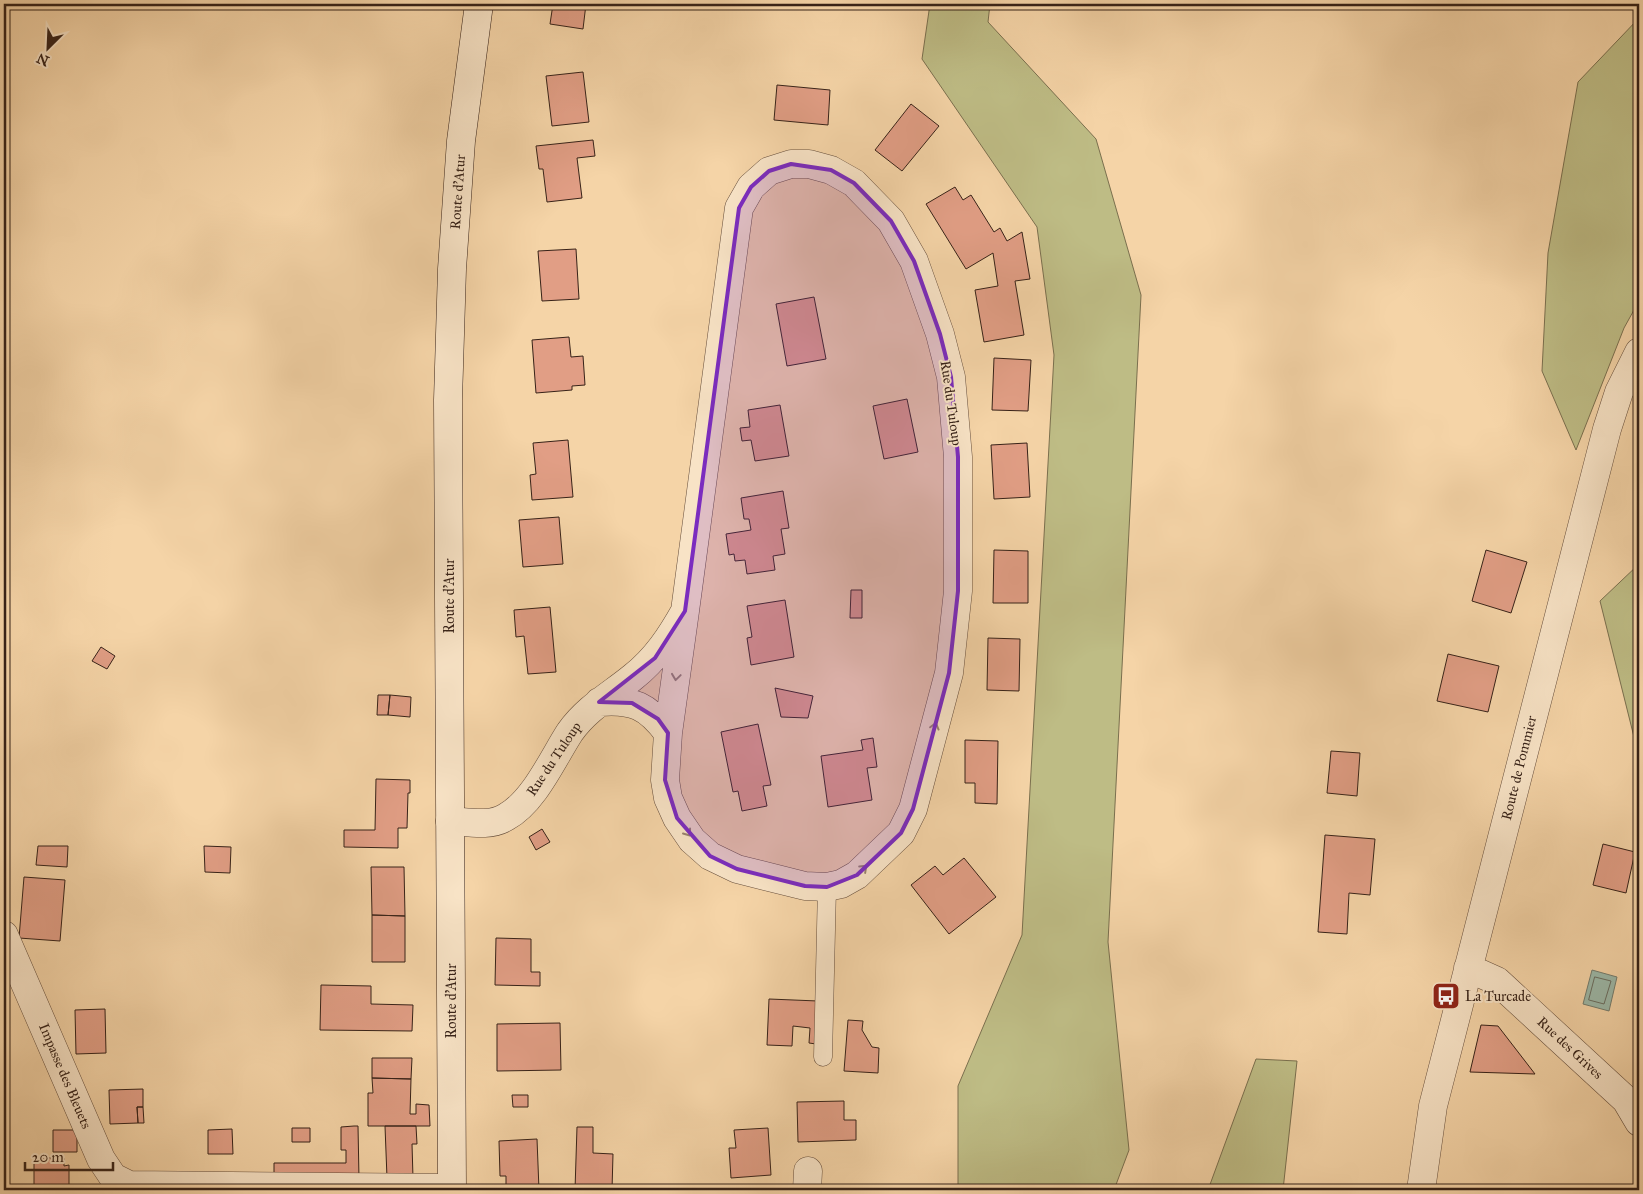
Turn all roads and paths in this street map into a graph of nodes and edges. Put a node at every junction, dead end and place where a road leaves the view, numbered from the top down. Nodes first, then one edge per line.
1 (479, 4) edge
2 (1639, 352) edge
3 (685, 611) junction
4 (599, 702) junction
5 (668, 733) junction
6 (450, 821) junction
7 (827, 887) junction
8 (4, 935) edge
9 (1468, 968) junction
10 (823, 1057) dead end
11 (1639, 1122) edge
12 (452, 1189) edge
13 (1421, 1190) edge

1 - 6 street, Route d'Atur
2 - 9 street, Route de Pommier
3 - 4 street, Rue du Tuloup
3 -> 5 street, Rue du Tuloup
7 -> 3 street, Rue du Tuloup
4 - 5 street
4 - 6 street, Rue du Tuloup
5 -> 7 street, Rue du Tuloup
6 - 12 street, Route d'Atur
7 - 10 lane
8 - 12 street, Impasse des Bleuets
9 - 11 street, Rue des Grives
9 - 13 street, Route de Pommier

